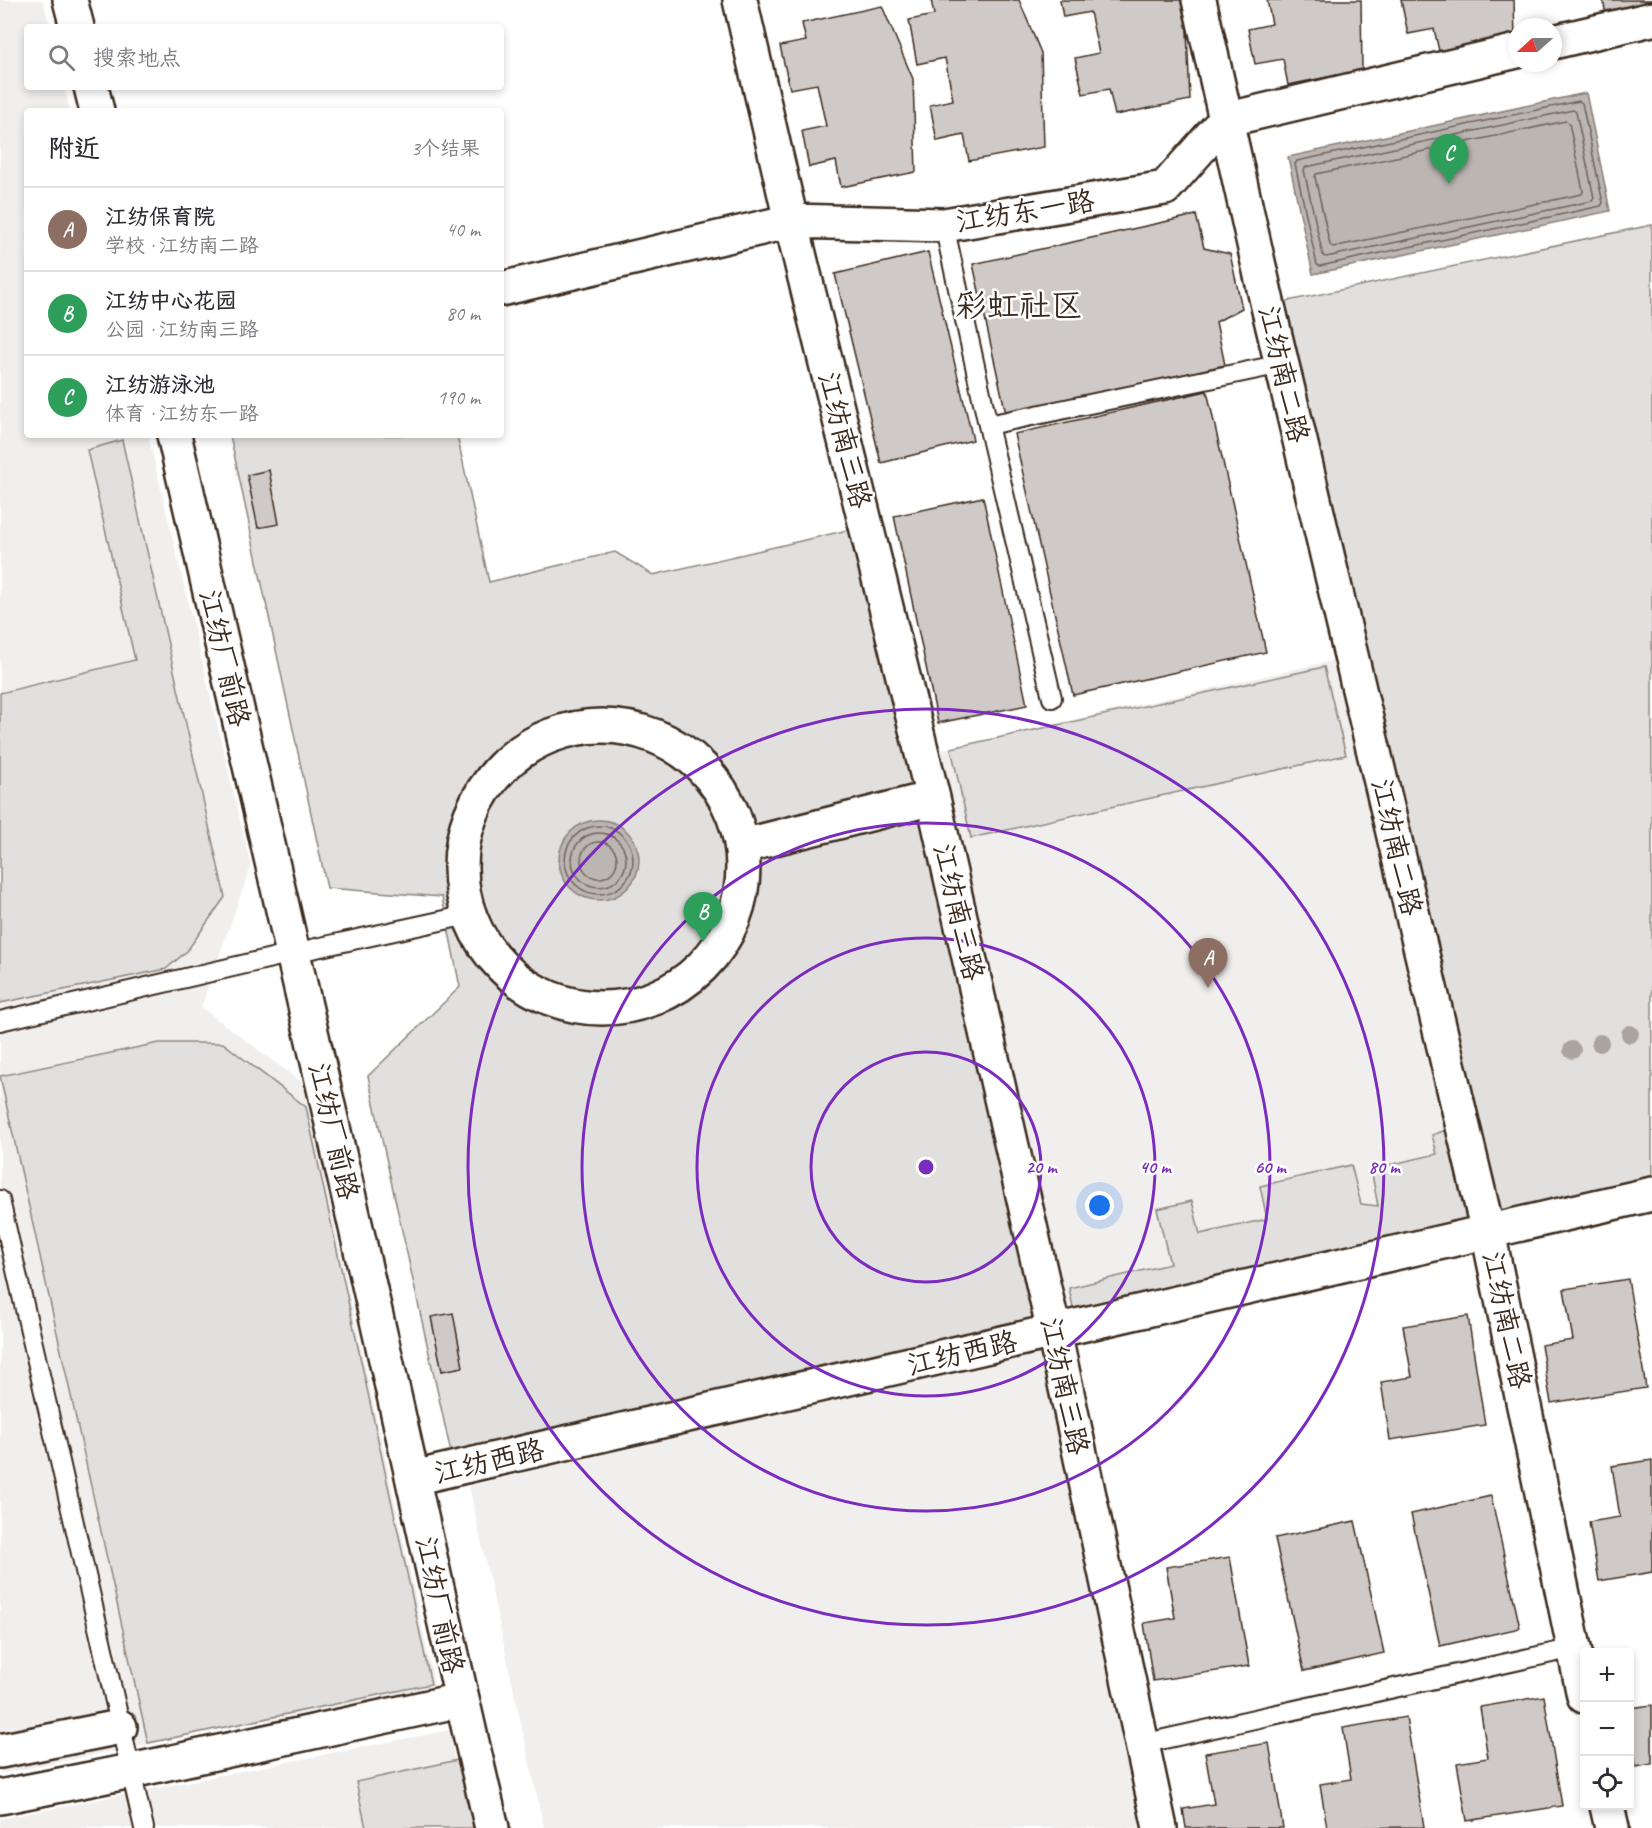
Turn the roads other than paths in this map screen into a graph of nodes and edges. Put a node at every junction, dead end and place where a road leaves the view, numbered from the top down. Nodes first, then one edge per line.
1 (70, 0) edge
2 (740, 0) edge
3 (1198, 0) edge
4 (1652, 19) edge
5 (76, 24) edge
6 (1562, 40) edge
7 (1508, 53) edge
8 (92, 90) edge
9 (96, 108) edge
10 (1225, 120) junction
11 (791, 221) junction
12 (944, 225) junction
13 (504, 288) edge
14 (1282, 364) junction
15 (988, 425) junction
16 (175, 438) edge
17 (1052, 698) dead end
18 (933, 798) junction
19 (743, 846) junction
20 (468, 915) junction
21 (293, 953) junction
22 (0, 1021) edge
23 (1652, 1194) edge
24 (0, 1200) edge
25 (1488, 1232) junction
26 (1054, 1332) junction
27 (413, 1478) junction
28 (1574, 1648) junction
29 (1580, 1677) edge
30 (461, 1700) junction
31 (120, 1727) junction
32 (1142, 1744) junction
33 (0, 1751) edge
34 (131, 1771) junction
35 (0, 1797) edge
36 (1608, 1810) edge
37 (144, 1828) edge
38 (492, 1828) edge
39 (1160, 1828) edge
40 (1612, 1828) edge

1 - 5 street
2 - 11 street, 江纺南三路
3 - 10 street, 江纺南二路
4 - 6 street
7 - 10 street
8 - 9 street
10 - 12 street, 江纺东一路
10 - 14 street, 江纺南二路
11 - 12 street, 江纺东一路
11 - 13 street, 江纺东一路
11 - 18 street, 江纺南三路
12 - 15 lane
14 - 15 lane
14 - 25 street, 江纺南二路
15 - 17 lane
16 - 21 street, 江纺厂前路
18 - 19 street
18 - 26 street, 江纺南三路
19 - 20 street
19 - 20 street
20 - 21 lane
21 - 22 lane
21 - 27 street, 江纺厂前路
23 - 25 street, 江纺西路
24 - 31 lane
25 - 26 street, 江纺西路
25 - 28 street, 江纺南二路
26 - 27 street, 江纺西路
26 - 32 street, 江纺南三路
27 - 30 street, 江纺厂前路
28 - 29 street, 江纺南二路
28 - 32 lane
30 - 34 street
30 - 38 street, 江纺厂前路
31 - 33 street
31 - 34 lane
32 - 39 street, 江纺南三路
34 - 35 street
34 - 37 lane
36 - 40 street

